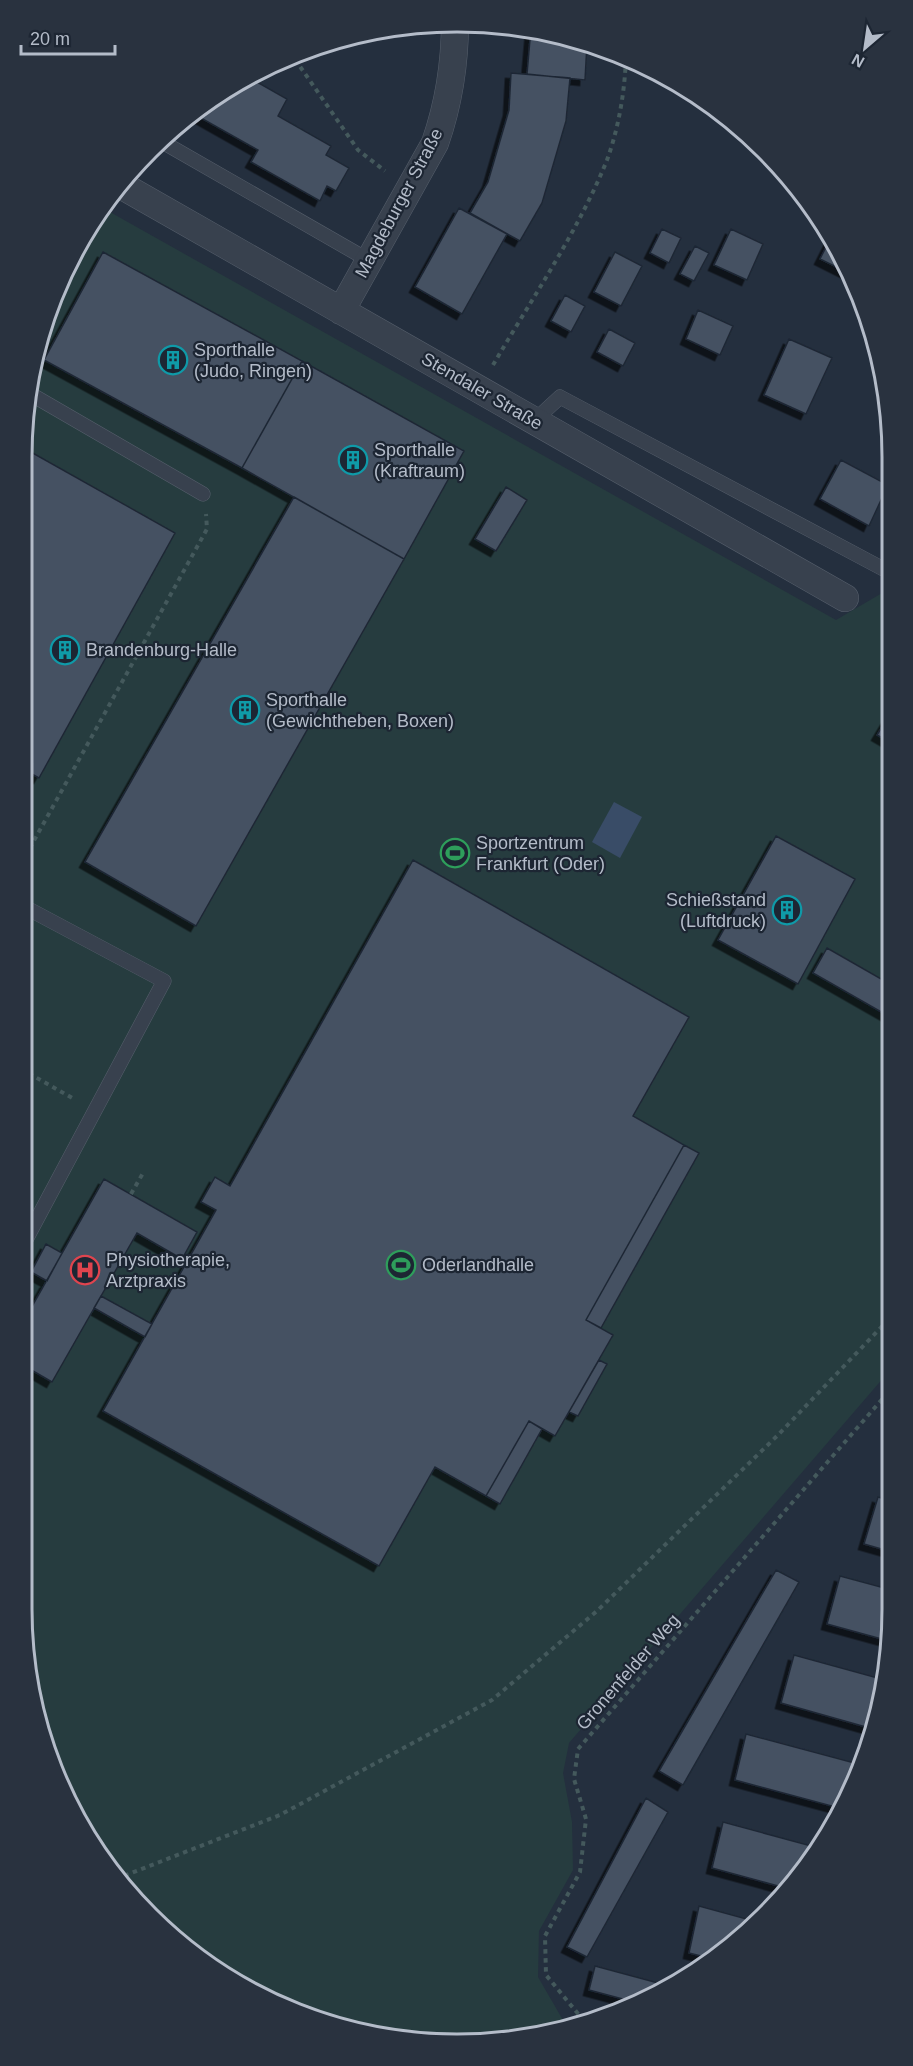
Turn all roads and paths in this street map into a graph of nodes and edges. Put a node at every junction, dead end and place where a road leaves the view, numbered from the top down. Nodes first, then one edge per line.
1 (455, 32) edge
2 (297, 63) edge
3 (626, 67) edge
4 (168, 145) edge
5 (127, 188) edge
6 (410, 190) junction
7 (370, 261) junction
8 (341, 311) junction
9 (479, 389) junction
10 (36, 397) edge
11 (534, 421) junction
12 (203, 494) joint
13 (882, 568) edge
14 (845, 598) dead end
15 (32, 844) edge
16 (32, 911) edge
17 (32, 1074) edge
18 (93, 1110) junction
19 (143, 1173) dead end
20 (131, 1194) dead end
21 (32, 1228) edge
22 (882, 1326) edge
23 (882, 1399) edge
24 (125, 1875) edge
25 (580, 2016) edge

1 - 6 street, Magdeburger Straße
2 - 6 path
3 - 9 path
4 - 7 lane
5 - 8 street, Stendaler Straße
6 - 7 street, Magdeburger Straße
7 - 8 street, Magdeburger Straße
8 - 9 street, Stendaler Straße
9 - 11 street, Stendaler Straße
10 - 12 lane
11 - 13 lane
11 - 14 street, Stendaler Straße
12 - 15 path
16 - 18 lane
17 - 18 path
18 - 21 lane
19 - 20 path
22 - 24 path
23 - 25 path, Gronenfelder Weg

